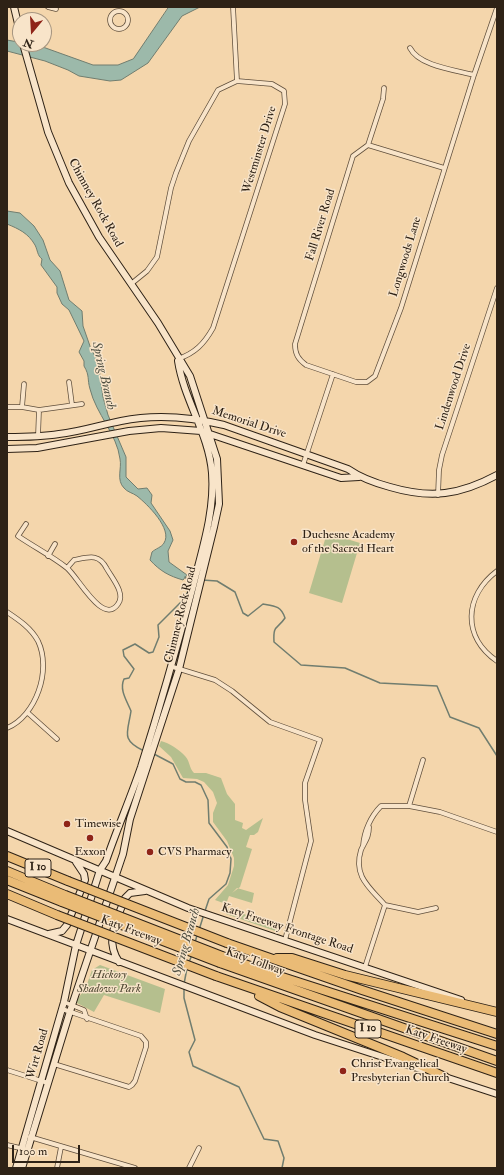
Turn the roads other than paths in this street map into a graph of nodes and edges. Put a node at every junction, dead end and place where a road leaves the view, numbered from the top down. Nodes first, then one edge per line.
1 (48, 7) edge
2 (124, 7) edge
3 (233, 7) edge
4 (497, 8) edge
5 (56, 9) dead end
6 (122, 12) junction
7 (410, 48) dead end
8 (25, 52) edge
9 (474, 75) junction
10 (237, 81) junction
11 (384, 88) dead end
12 (368, 145) junction
13 (444, 168) junction
14 (131, 284) junction
15 (497, 288) edge
16 (178, 359) junction
17 (333, 374) junction
18 (69, 382) dead end
19 (24, 384) dead end
20 (82, 404) dead end
21 (72, 405) junction
22 (7, 407) edge
23 (22, 407) junction
24 (39, 410) junction
25 (196, 420) junction
26 (204, 420) junction
27 (201, 431) junction
28 (208, 432) junction
29 (38, 436) junction
30 (7, 437) edge
31 (7, 448) edge
32 (306, 454) junction
33 (303, 465) junction
34 (497, 475) edge
35 (359, 477) junction
36 (438, 494) junction
37 (26, 524) dead end
38 (207, 525) junction
39 (214, 526) junction
40 (55, 544) dead end
41 (48, 556) junction
42 (202, 565) junction
43 (67, 568) junction
44 (497, 571) edge
45 (7, 612) edge
46 (497, 661) edge
47 (176, 668) junction
48 (28, 712) junction
49 (7, 728) edge
50 (57, 739) dead end
51 (423, 760) dead end
52 (143, 769) junction
53 (127, 806) junction
54 (409, 806) junction
55 (134, 808) junction
56 (7, 831) edge
57 (497, 832) edge
58 (7, 856) edge
59 (73, 859) junction
60 (100, 870) junction
61 (7, 871) edge
62 (115, 876) junction
63 (7, 880) edge
64 (149, 891) junction
65 (7, 894) edge
66 (63, 898) junction
67 (384, 905) junction
68 (436, 908) dead end
69 (7, 919) edge
70 (48, 934) junction
71 (285, 940) junction
72 (76, 945) junction
73 (91, 950) junction
74 (269, 958) junction
75 (221, 959) junction
76 (119, 962) junction
77 (365, 967) junction
78 (239, 984) junction
79 (64, 1002) junction
80 (72, 1005) junction
81 (62, 1009) junction
82 (70, 1012) junction
83 (497, 1012) edge
84 (87, 1019) junction
85 (497, 1034) edge
86 (497, 1046) edge
87 (497, 1061) edge
88 (54, 1064) junction
89 (7, 1070) edge
90 (497, 1073) edge
91 (445, 1077) junction
92 (41, 1081) junction
93 (48, 1083) junction
94 (497, 1094) edge
95 (26, 1136) junction
96 (32, 1138) junction
97 (7, 1145) edge
98 (61, 1147) junction
99 (199, 1148) dead end
100 (22, 1149) junction
101 (28, 1151) junction
102 (16, 1168) edge
103 (22, 1168) edge
104 (57, 1168) edge
105 (135, 1168) edge
106 (189, 1168) edge

1 - 5 street
2 - 6 street
3 - 10 street
4 - 9 street, Longwoods Lane
6 - 6 street
7 - 9 street
8 - 14 main road, Chimney Rock Road
9 - 13 street, Longwoods Lane
10 - 14 street
10 - 16 street, Westminster Drive
11 - 12 street
12 - 13 street
12 - 17 street, Fall River Road
13 - 17 street, Longwoods Lane
14 - 16 main road, Chimney Rock Road
15 - 36 street, Lindenwood Drive
16 - 25 main road, Chimney Rock Road
16 - 26 main road, Chimney Rock Road
17 - 32 street
18 - 21 street
19 - 23 street
20 - 21 street
21 - 24 street
22 - 23 street
23 - 24 street
24 - 29 street
25 - 26 main road, Memorial Drive
25 - 27 main road, Chimney Rock Road
25 - 29 main road, Memorial Drive
26 - 28 main road, Chimney Rock Road
26 - 32 main road, Memorial Drive
27 - 28 main road, Memorial Drive
27 - 31 main road, Memorial Drive
27 - 38 main road, Chimney Rock Road
28 - 33 main road, Memorial Drive
28 - 39 main road, Chimney Rock Road
29 - 30 main road, Memorial Drive
32 - 33 street
32 - 35 main road, Memorial Drive
33 - 35 main road, Memorial Drive
34 - 36 main road, Memorial Drive
35 - 36 main road, Memorial Drive
37 - 41 street
38 - 39 main road
38 - 42 main road, Chimney Rock Road
39 - 42 main road, Chimney Rock Road
40 - 41 street
41 - 43 street
42 - 47 main road, Chimney Rock Road
43 - 43 street
44 - 46 street
45 - 48 street
47 - 52 main road, Chimney Rock Road
47 - 71 street
48 - 49 street
48 - 50 street
51 - 54 street
52 - 53 main road, Chimney Rock Road
52 - 55 main road, Chimney Rock Road
53 - 55 main road
53 - 60 main road, Chimney Rock Road
54 - 57 street
54 - 67 street
55 - 62 main road, Chimney Rock Road
56 - 59 main road, Katy Freeway Frontage Road
58 - 74 highway, Katy Freeway / I 10, bridge
59 - 60 main road, Katy Freeway Frontage Road
59 - 70 main road
60 - 62 main road, Katy Freeway Frontage Road
60 - 72 main road, Chimney Rock Road
61 - 66 highway, Katy Tollway
62 - 64 main road, Katy Freeway Frontage Road
62 - 73 main road, Chimney Rock Road
63 - 66 highway, Katy Tollway
64 - 71 main road, Katy Freeway Frontage Road
64 - 76 main road
65 - 78 highway, Katy Freeway / I 10, bridge
66 - 75 highway, Katy Tollway, bridge
67 - 68 street
67 - 77 street
69 - 70 main road
70 - 72 main road
71 - 77 main road, Katy Freeway Frontage Road
72 - 73 main road
72 - 79 main road, Wirt Road
73 - 76 main road
73 - 80 main road, Wirt Road
74 - 83 highway
74 - 85 highway, Katy Freeway / I 10
75 - 86 highway, Katy Tollway
75 - 87 highway, Katy Tollway
76 - 91 main road
77 - 83 main road, Katy Freeway Frontage Road
78 - 90 highway, Katy Freeway / I 10
78 - 91 highway
79 - 80 street
79 - 81 main road, Wirt Road
80 - 82 main road, Wirt Road
80 - 84 street
81 - 82 street
81 - 92 main road, Wirt Road
82 - 84 street
82 - 88 main road, Wirt Road
84 - 88 street
88 - 93 main road, Wirt Road
89 - 92 street
91 - 94 main road
92 - 93 street
92 - 95 main road, Wirt Road
93 - 96 main road, Wirt Road
95 - 96 street
95 - 100 main road, Wirt Road
96 - 98 street
96 - 101 main road, Wirt Road
97 - 100 street
98 - 104 street
98 - 105 street
99 - 106 street
100 - 101 street
100 - 102 main road, Wirt Road
101 - 103 main road, Wirt Road

